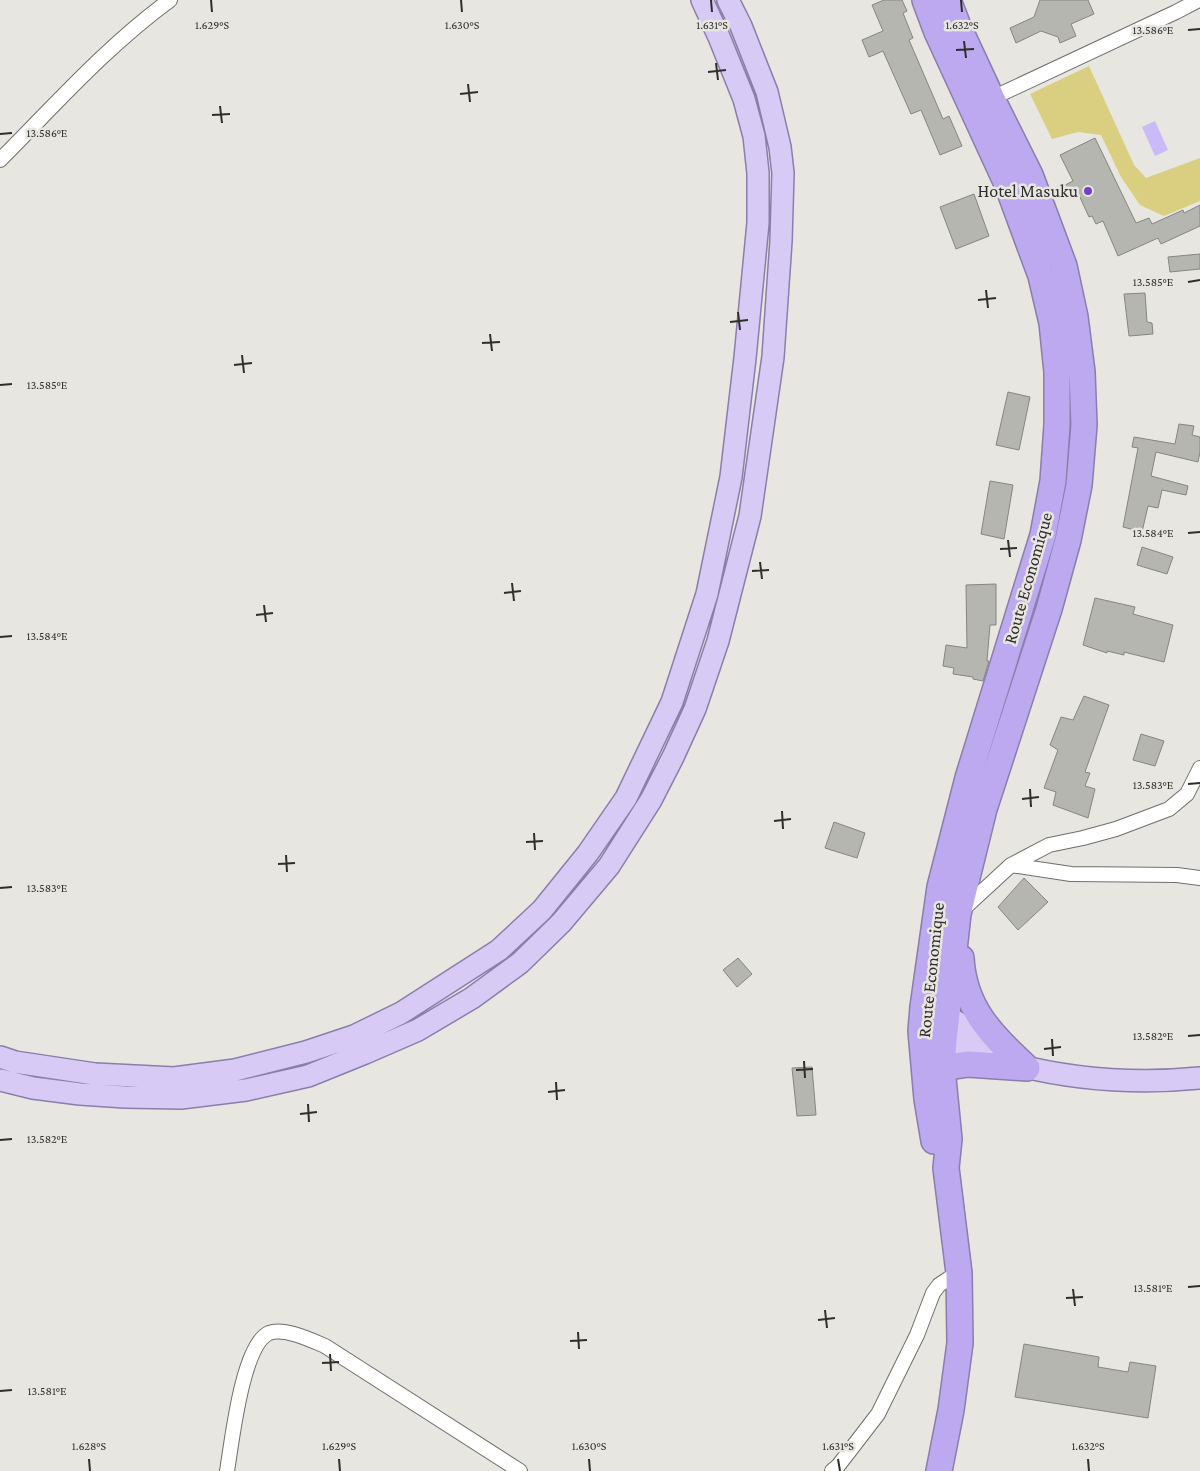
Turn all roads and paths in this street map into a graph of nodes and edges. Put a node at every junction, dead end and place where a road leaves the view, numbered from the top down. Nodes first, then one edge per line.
1 (170, 0) edge
2 (702, 0) edge
3 (728, 0) edge
4 (746, 0) edge
5 (925, 0) edge
6 (948, 0) edge
7 (1199, 0) edge
8 (767, 92) junction
9 (982, 103) junction
10 (0, 160) edge
11 (1200, 768) edge
12 (968, 778) junction
13 (992, 783) junction
14 (1011, 865) junction
15 (1200, 878) edge
16 (958, 918) junction
17 (947, 1016) junction
18 (929, 1026) junction
19 (0, 1057) edge
20 (942, 1068) junction
21 (1027, 1068) junction
22 (1200, 1078) edge
23 (0, 1080) edge
24 (946, 1168) junction
25 (959, 1273) junction
26 (227, 1471) edge
27 (520, 1471) edge
28 (832, 1471) edge
29 (939, 1471) edge

1 - 10 street
2 - 19 main road
3 - 8 main road
4 - 8 main road
5 - 9 highway, Route Economique
6 - 9 highway, Route Economique
7 - 9 street
8 - 23 main road
9 - 12 highway, Route Economique
9 - 13 highway, Route Economique
11 - 14 street
12 - 13 highway
12 - 18 highway, Route Economique
13 - 16 highway, Route Economique
14 - 15 street
14 - 16 street
16 - 17 highway, Route Economique
16 - 21 highway
17 - 18 highway, Route Economique
17 - 21 main road
18 - 20 highway, Route Economique
18 - 21 main road
18 - 24 highway, Route Economique
20 - 21 highway
20 - 24 highway, Route Economique
21 - 22 main road
24 - 25 highway, Route Economique
25 - 28 street
25 - 29 highway, Route Economique
26 - 27 street

